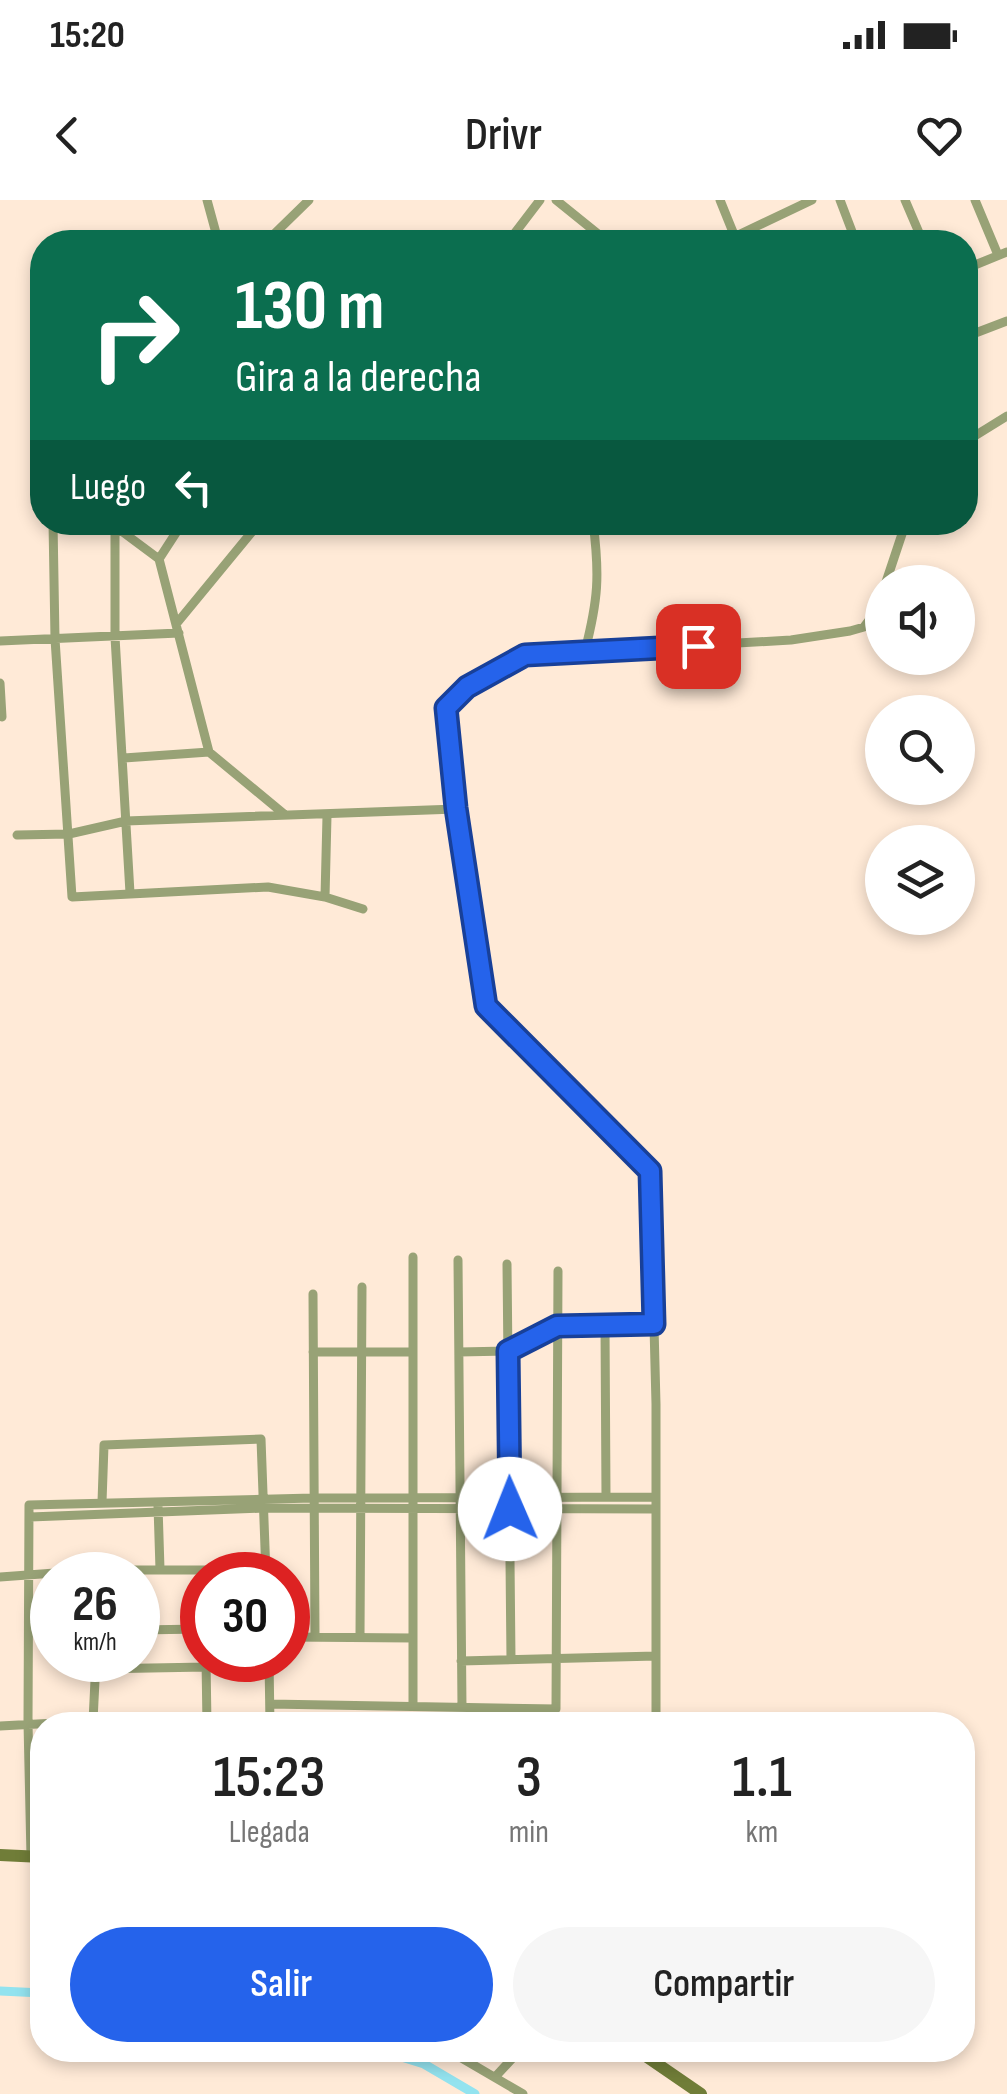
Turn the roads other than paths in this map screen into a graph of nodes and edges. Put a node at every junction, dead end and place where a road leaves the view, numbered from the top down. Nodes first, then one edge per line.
1 (206, 200) edge
2 (309, 200) edge
3 (540, 200) edge
4 (556, 200) edge
5 (720, 200) edge
6 (812, 200) edge
7 (840, 200) edge
8 (906, 200) edge
9 (975, 200) edge
10 (215, 230) edge
11 (278, 230) edge
12 (517, 230) edge
13 (593, 230) edge
14 (732, 230) edge
15 (755, 230) edge
16 (851, 230) edge
17 (918, 230) edge
18 (1002, 254) edge
19 (978, 264) edge
20 (1007, 321) edge
21 (978, 332) edge
22 (1007, 416) edge
23 (978, 434) edge
24 (54, 535) edge
25 (113, 535) edge
26 (127, 535) edge
27 (175, 535) edge
28 (250, 535) edge
29 (595, 535) edge
30 (902, 535) edge
31 (159, 559) junction
32 (892, 565) edge
33 (865, 626) edge
34 (178, 628) junction
35 (116, 637) junction
36 (55, 639) junction
37 (0, 641) edge
38 (585, 652) junction
39 (0, 684) edge
40 (2, 717) edge
41 (209, 752) junction
42 (124, 758) junction
43 (456, 808) junction
44 (284, 814) junction
45 (326, 816) junction
46 (126, 821) junction
47 (17, 834) dead end
48 (68, 834) junction
49 (130, 893) junction
50 (325, 897) junction
51 (363, 910) dead end
52 (413, 1256) dead end
53 (458, 1260) dead end
54 (508, 1264) dead end
55 (558, 1271) dead end
56 (362, 1288) dead end
57 (313, 1294) dead end
58 (654, 1324) junction
59 (606, 1325) junction
60 (557, 1326) junction
61 (362, 1351) junction
62 (508, 1351) junction
63 (313, 1352) junction
64 (412, 1352) junction
65 (459, 1352) junction
66 (508, 1497) junction
67 (558, 1497) junction
68 (606, 1497) junction
69 (656, 1497) junction
70 (312, 1498) junction
71 (360, 1498) junction
72 (410, 1498) junction
73 (459, 1498) junction
74 (102, 1502) junction
75 (263, 1504) junction
76 (158, 1506) junction
77 (411, 1509) junction
78 (510, 1509) junction
79 (558, 1509) junction
80 (656, 1509) junction
81 (313, 1510) junction
82 (360, 1510) junction
83 (459, 1510) junction
84 (30, 1516) junction
85 (31, 1552) edge
86 (159, 1552) edge
87 (265, 1552) edge
88 (160, 1569) edge
89 (180, 1570) edge
90 (30, 1574) edge
91 (0, 1576) edge
92 (30, 1624) edge
93 (360, 1636) junction
94 (310, 1637) edge
95 (315, 1637) junction
96 (413, 1638) junction
97 (656, 1656) junction
98 (511, 1659) junction
99 (558, 1660) junction
100 (461, 1661) junction
101 (95, 1682) edge
102 (206, 1682) edge
103 (270, 1682) edge
104 (270, 1704) junction
105 (413, 1706) junction
106 (462, 1707) junction
107 (93, 1712) edge
108 (207, 1712) edge
109 (270, 1712) edge
110 (656, 1712) edge
111 (28, 1723) junction
112 (0, 1726) edge
113 (30, 1788) edge
114 (0, 1855) edge
115 (30, 1856) edge
116 (470, 2062) edge
117 (509, 2062) edge
118 (654, 2062) edge
119 (496, 2076) junction
120 (523, 2094) edge
121 (700, 2094) edge

1 - 10 street
2 - 11 street
3 - 12 street
4 - 13 street
5 - 14 street
6 - 15 street
7 - 16 street
8 - 17 street
9 - 18 street
18 - 19 street
20 - 21 street
22 - 23 street
24 - 36 street
25 - 35 street
26 - 31 street
27 - 31 street
28 - 34 street
29 - 38 street
30 - 32 street
31 - 34 street
33 - 38 street
34 - 35 street
34 - 41 street
35 - 36 street
35 - 42 street
36 - 37 street
36 - 48 street
38 - 43 street
39 - 40 street
41 - 42 street
41 - 44 street
42 - 46 street
43 - 45 street
43 - 58 street
44 - 45 street
44 - 46 street
45 - 50 street
46 - 48 street
46 - 49 street
47 - 48 street
48 - 49 street
49 - 50 street
50 - 51 street
52 - 64 street
53 - 65 street
54 - 62 street
55 - 60 street
56 - 61 street
57 - 63 street
58 - 59 street
58 - 69 street
59 - 60 street
59 - 68 street
60 - 62 street
60 - 67 street
61 - 63 street
61 - 64 street
61 - 71 street
62 - 65 street
62 - 66 street
63 - 70 street
64 - 72 street
65 - 73 street
66 - 67 street
66 - 73 street
66 - 78 street
67 - 68 street
67 - 79 street
68 - 69 street
69 - 80 street
70 - 71 street
70 - 75 street
70 - 81 street
71 - 72 street
71 - 82 street
72 - 73 street
72 - 77 street
73 - 83 street
74 - 75 street
74 - 76 street
74 - 84 street
75 - 76 street
75 - 81 street
75 - 87 street
76 - 84 street
76 - 86 street
77 - 82 street
77 - 83 street
77 - 96 street
78 - 79 street
78 - 83 street
78 - 98 street
79 - 80 street
79 - 99 street
80 - 97 street
81 - 82 street
81 - 95 street
82 - 93 street
83 - 100 street
84 - 85 street
88 - 89 street
90 - 91 street
92 - 111 street
93 - 95 street
93 - 96 street
94 - 95 street
96 - 105 street
97 - 99 street
97 - 110 street
98 - 99 street
98 - 100 street
99 - 106 street
100 - 106 street
101 - 107 street
102 - 108 street
103 - 104 street
104 - 105 street
104 - 109 street
105 - 106 street
111 - 112 street
111 - 113 street
114 - 115 main road
116 - 119 street
117 - 119 street
118 - 121 main road
119 - 120 street

